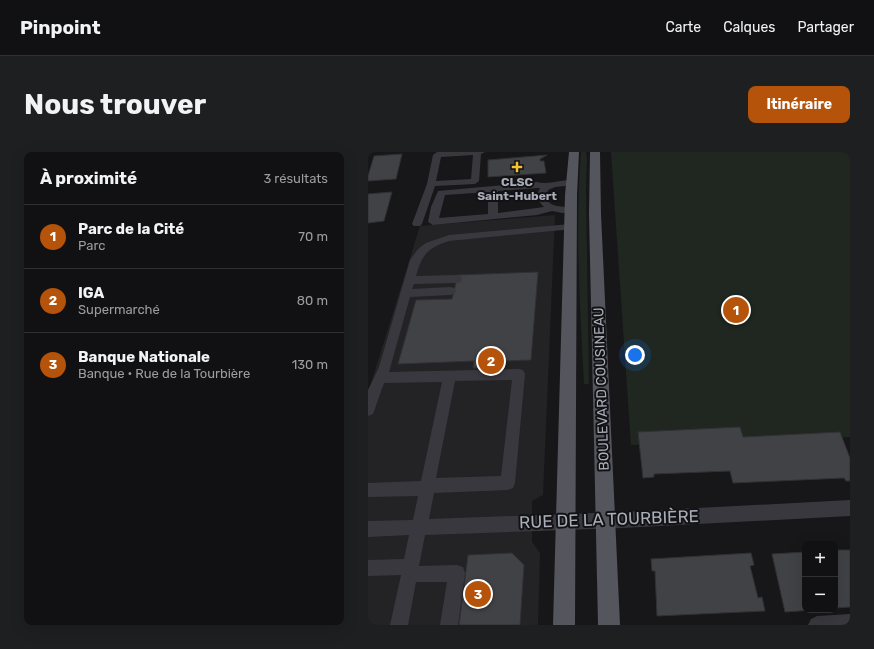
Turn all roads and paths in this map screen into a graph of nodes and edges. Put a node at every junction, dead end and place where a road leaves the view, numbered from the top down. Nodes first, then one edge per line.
1 (477, 152) edge
2 (481, 152) edge
3 (574, 152) edge
4 (595, 152) edge
5 (571, 183) junction
6 (431, 184) junction
7 (547, 187) junction
8 (493, 188) junction
9 (425, 200) junction
10 (438, 200) junction
11 (552, 208) junction
12 (571, 210) junction
13 (435, 214) junction
14 (493, 216) junction
15 (570, 228) junction
16 (457, 279) dead end
17 (409, 280) junction
18 (450, 291) dead end
19 (406, 293) junction
20 (450, 376) junction
21 (379, 378) junction
22 (368, 410) edge
23 (427, 487) junction
24 (368, 490) edge
25 (850, 508) edge
26 (605, 520) junction
27 (566, 521) junction
28 (419, 526) junction
29 (368, 529) edge
30 (368, 568) edge
31 (410, 570) junction
32 (850, 623) edge
33 (399, 625) edge
34 (449, 625) edge
35 (564, 625) edge
36 (609, 625) edge
37 (817, 625) edge

1 - 2 street
1 - 6 street
1 - 6 street
3 - 5 main road, BOULEVARD COUSINEAU
4 - 26 main road, BOULEVARD COUSINEAU
5 - 7 street
5 - 12 main road, BOULEVARD COUSINEAU
6 - 9 street
7 - 8 street
7 - 11 street
8 - 10 street
8 - 14 street
9 - 10 street
9 - 13 street
10 - 13 street
11 - 12 street
11 - 14 street
12 - 15 main road, BOULEVARD COUSINEAU
13 - 14 street
15 - 17 street
15 - 27 main road, BOULEVARD COUSINEAU
16 - 17 street
17 - 19 street
18 - 19 street
19 - 21 street
20 - 21 street
20 - 23 street
20 - 23 street
21 - 22 street
23 - 24 street
23 - 28 street
25 - 26 street, RUE DE LA TOURBIÈRE
26 - 27 street, RUE DE LA TOURBIÈRE
26 - 36 main road, BOULEVARD COUSINEAU
27 - 28 street, RUE DE LA TOURBIÈRE
27 - 35 main road, BOULEVARD COUSINEAU
28 - 29 street, RUE DE LA TOURBIÈRE
28 - 31 street
30 - 31 street
31 - 33 street
31 - 34 street
32 - 37 street

